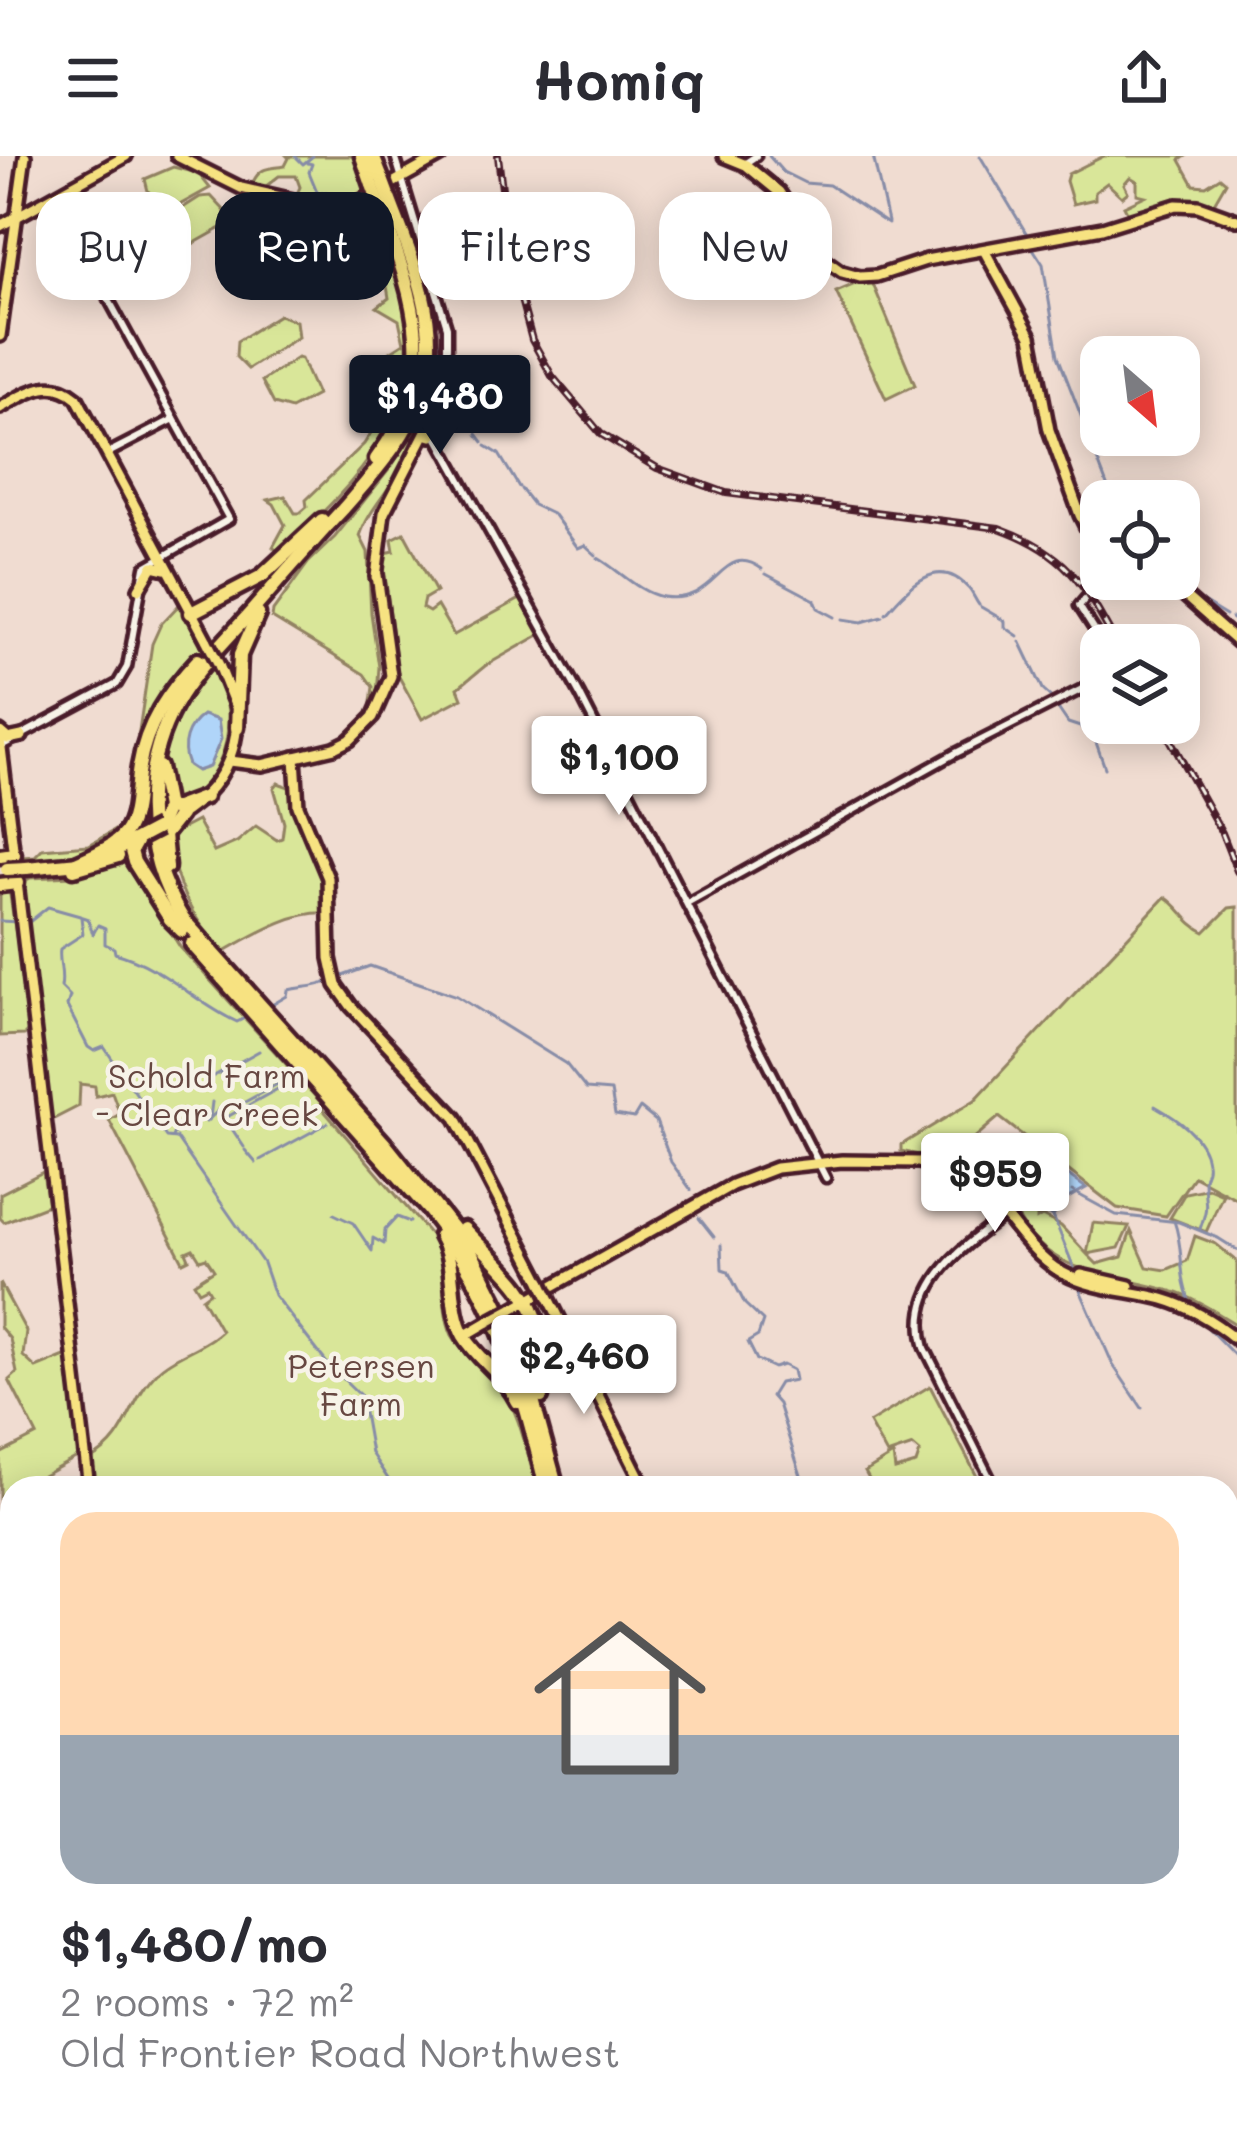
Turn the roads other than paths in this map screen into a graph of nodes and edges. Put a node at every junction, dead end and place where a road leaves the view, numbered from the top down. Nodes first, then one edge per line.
1 (25, 156) edge
2 (127, 156) edge
3 (177, 156) edge
4 (362, 156) edge
5 (374, 156) edge
6 (395, 156) edge
7 (441, 156) edge
8 (724, 156) edge
9 (756, 156) edge
10 (744, 164) junction
11 (403, 177) junction
12 (377, 182) junction
13 (64, 192) edge
14 (381, 192) edge
15 (36, 207) edge
16 (16, 218) junction
17 (1237, 220) edge
18 (394, 224) edge
19 (0, 231) edge
20 (394, 236) edge
21 (984, 250) junction
22 (10, 255) junction
23 (109, 300) edge
24 (0, 336) edge
25 (0, 406) edge
26 (173, 418) junction
27 (431, 434) junction
28 (108, 453) junction
29 (357, 494) junction
30 (1080, 515) edge
31 (322, 520) junction
32 (163, 556) junction
33 (170, 572) junction
34 (139, 589) junction
35 (273, 595) junction
36 (1190, 600) edge
37 (191, 613) junction
38 (1237, 642) edge
39 (198, 660) junction
40 (1080, 690) edge
41 (236, 733) junction
42 (22, 736) joint
43 (0, 745) edge
44 (295, 757) junction
45 (230, 761) junction
46 (245, 764) junction
47 (205, 797) junction
48 (167, 801) junction
49 (180, 815) junction
50 (145, 836) junction
51 (76, 863) junction
52 (4, 864) edge
53 (50, 866) junction
54 (137, 868) junction
55 (171, 880) junction
56 (17, 883) junction
57 (0, 885) edge
58 (687, 903) junction
59 (186, 930) junction
60 (385, 1144) junction
61 (386, 1162) junction
62 (817, 1162) junction
63 (826, 1178) dead end
64 (1006, 1214) junction
65 (536, 1295) junction
66 (464, 1336) junction
67 (1237, 1337) edge
68 (88, 1476) edge
69 (546, 1476) edge
70 (547, 1476) edge
71 (548, 1476) edge
72 (549, 1476) edge
73 (638, 1476) edge
74 (989, 1476) edge

1 - 16 main road
2 - 13 main road
3 - 11 main road
4 - 12 highway
5 - 12 highway
6 - 11 street
7 - 11 main road
8 - 10 main road
9 - 10 street
10 - 21 main road
11 - 27 street
12 - 14 highway, bridge
15 - 16 main road
16 - 19 main road
16 - 22 main road
17 - 21 main road
18 - 29 highway
19 - 22 main road
20 - 31 highway
21 - 30 main road
22 - 24 main road
23 - 26 street
25 - 28 main road
26 - 28 street
26 - 32 street
27 - 44 main road
27 - 58 street
28 - 32 main road
29 - 35 highway
29 - 59 highway
31 - 37 highway
31 - 39 highway
32 - 33 main road
32 - 34 street
33 - 34 main road
33 - 37 main road
34 - 42 street
35 - 41 highway
35 - 48 highway
36 - 38 main road
37 - 41 main road, bridge
39 - 51 highway
39 - 59 highway
40 - 58 street
41 - 45 main road
41 - 46 main road
42 - 43 main road
43 - 52 main road
44 - 46 main road
44 - 65 main road
45 - 46 main road
45 - 47 main road
47 - 48 highway
47 - 49 main road
48 - 50 highway
49 - 50 main road
49 - 55 highway
50 - 51 highway
50 - 54 highway
50 - 55 highway
51 - 53 highway
52 - 53 highway, bridge
52 - 56 main road
53 - 54 highway
54 - 59 highway
55 - 59 highway
56 - 57 highway
56 - 68 main road
58 - 62 street
59 - 60 highway
59 - 61 highway
60 - 65 highway
60 - 71 highway
61 - 66 highway
61 - 70 highway
62 - 63 street
62 - 64 main road
62 - 65 main road
64 - 67 main road
64 - 74 street
65 - 66 main road, bridge
65 - 72 highway
65 - 73 main road
66 - 69 highway

